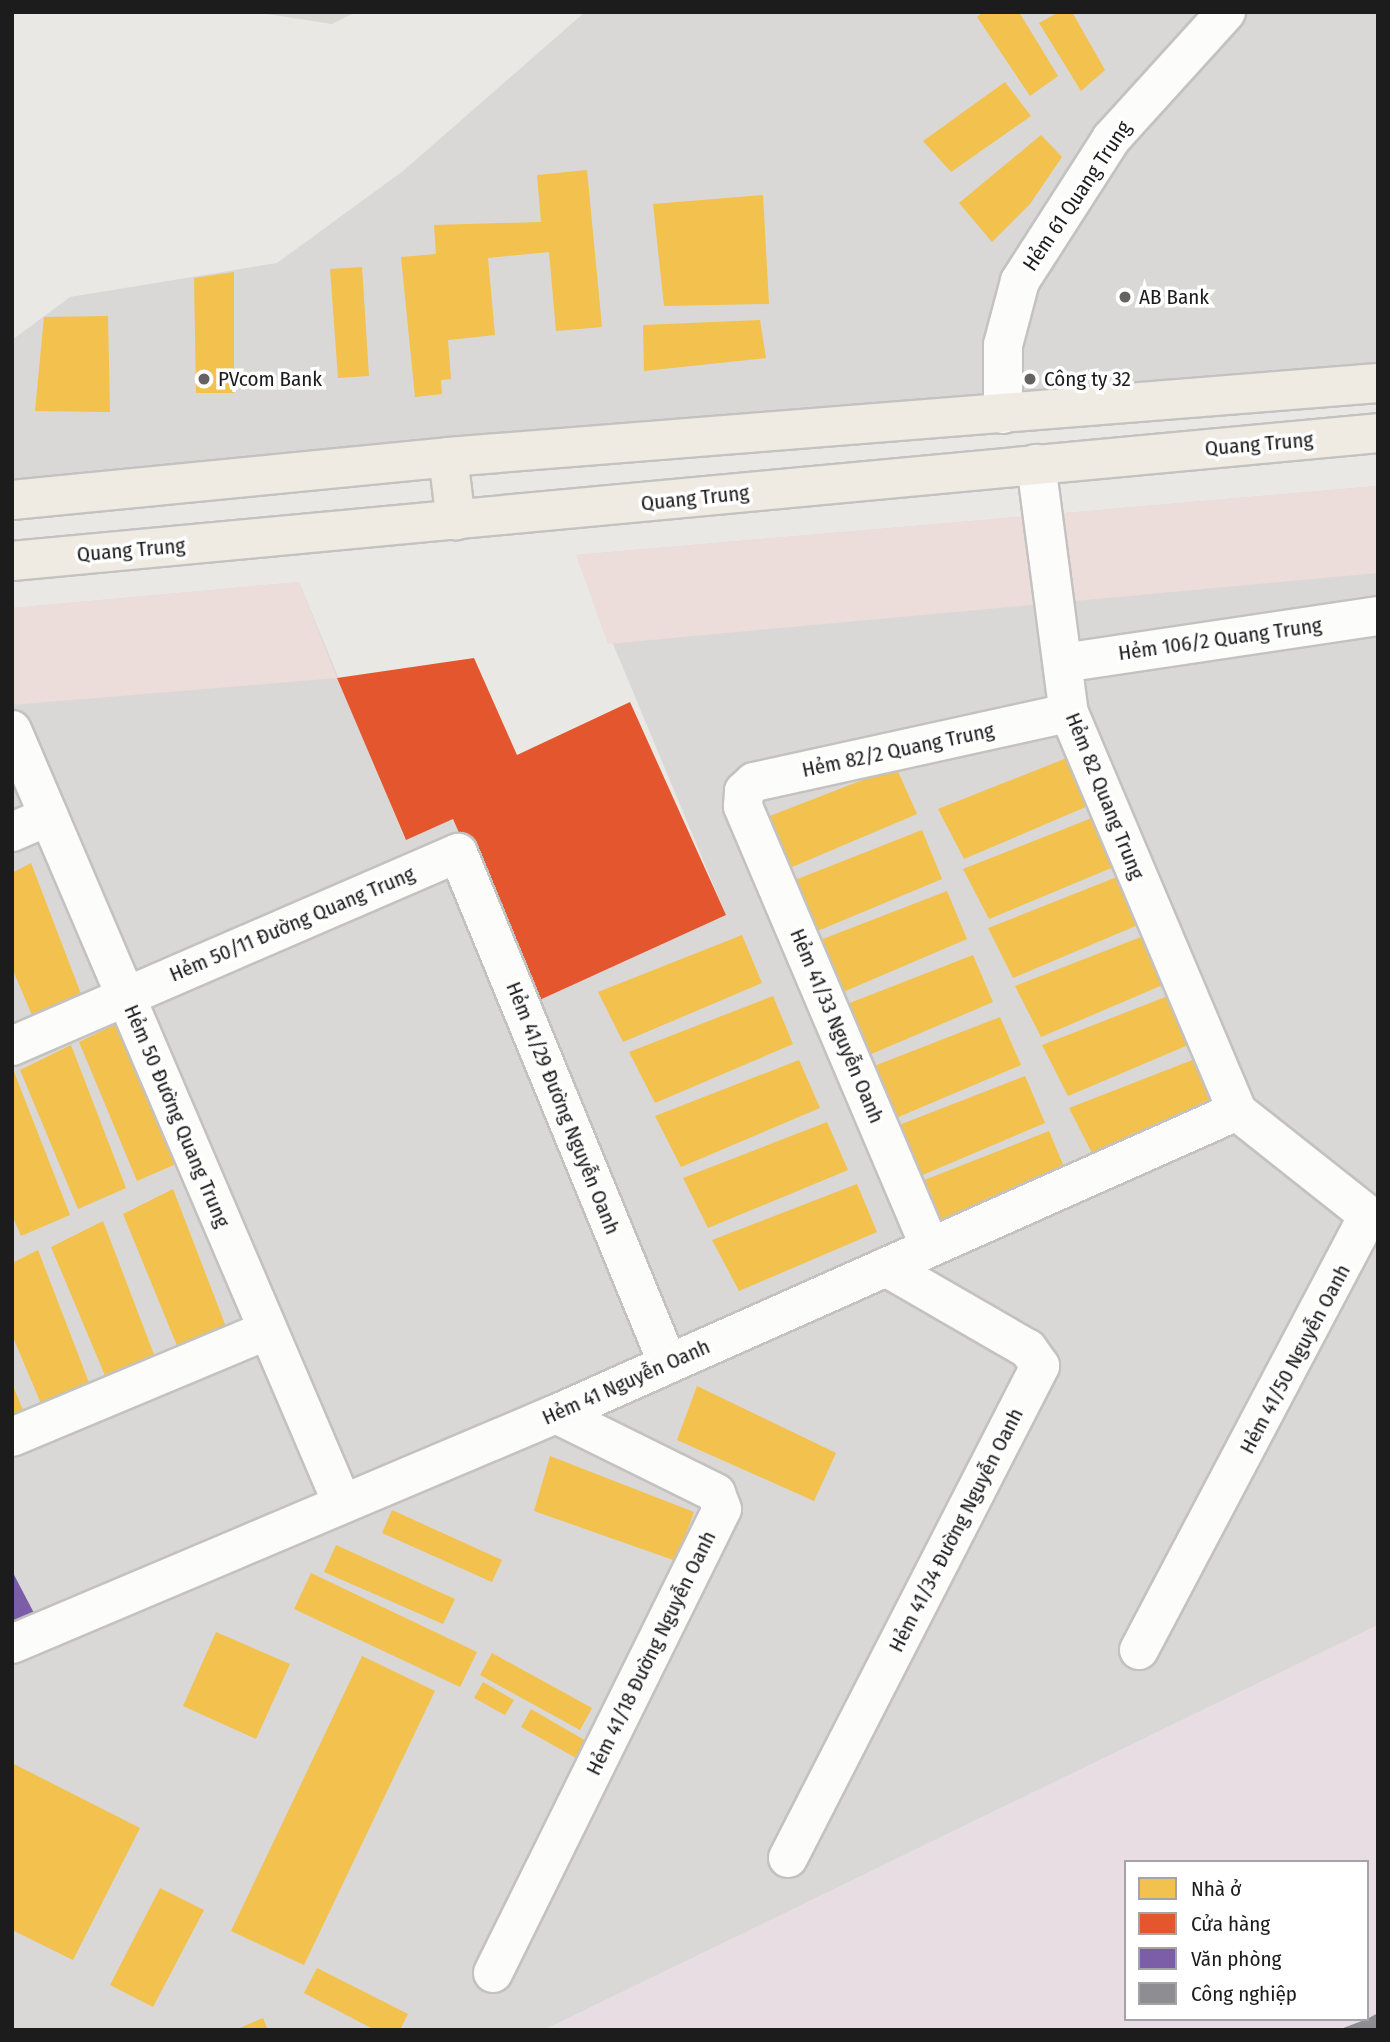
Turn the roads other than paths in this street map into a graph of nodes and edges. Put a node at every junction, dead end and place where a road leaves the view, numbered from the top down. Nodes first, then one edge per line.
1 (1226, 12) edge
2 (1378, 383) edge
3 (1003, 414) junction
4 (1378, 433) edge
5 (448, 457) junction
6 (1036, 464) junction
7 (12, 500) edge
8 (456, 521) junction
9 (12, 561) edge
10 (1378, 616) edge
11 (1063, 663) junction
12 (1069, 713) junction
13 (12, 730) edge
14 (743, 806) joint
15 (31, 818) edge
16 (12, 832) edge
17 (458, 853) joint
18 (126, 995) junction
19 (12, 1046) edge
20 (1237, 1111) junction
21 (930, 1247) junction
22 (886, 1267) junction
23 (268, 1330) junction
24 (667, 1364) junction
25 (556, 1414) junction
26 (12, 1437) edge
27 (342, 1503) junction
28 (12, 1644) edge
29 (1139, 1650) dead end
30 (788, 1858) dead end
31 (493, 1973) dead end

1 - 3 street, Hẻm 61 Quang Trung
2 - 3 main road
3 - 5 main road
4 - 6 main road, Quang Trung
5 - 7 main road
5 - 8 main road
6 - 8 main road, Quang Trung
6 - 11 street, Hẻm 82 Quang Trung
8 - 9 main road, Quang Trung
10 - 11 street, Hẻm 106/2 Quang Trung
11 - 12 street, Hẻm 82 Quang Trung
12 - 14 street, Hẻm 82/2 Quang Trung
12 - 20 street, Hẻm 82 Quang Trung
13 - 15 street, Hẻm 50 Đường Quang Trung
14 - 21 street, Hẻm 41/33 Nguyễn Oanh
15 - 16 street
15 - 18 street, Hẻm 50 Đường Quang Trung
17 - 18 street, Hẻm 50/11 Đường Quang Trung
17 - 24 street, Hẻm 41/29 Đường Nguyễn Oanh
18 - 19 street, Hẻm 50/11 Đường Quang Trung
18 - 23 street, Hẻm 50 Đường Quang Trung
20 - 21 street, Hẻm 41 Nguyễn Oanh
20 - 29 street, Hẻm 41/50 Nguyễn Oanh
21 - 22 street, Hẻm 41 Nguyễn Oanh
22 - 24 street, Hẻm 41 Nguyễn Oanh
22 - 30 street, Hẻm 41/34 Đường Nguyễn Oanh
23 - 26 street
23 - 27 street, Hẻm 50 Đường Quang Trung
24 - 25 street, Hẻm 41 Nguyễn Oanh
25 - 27 street, Hẻm 41 Nguyễn Oanh
25 - 31 street, Hẻm 41/18 Đường Nguyễn Oanh
27 - 28 street, Hẻm 41 Nguyễn Oanh

